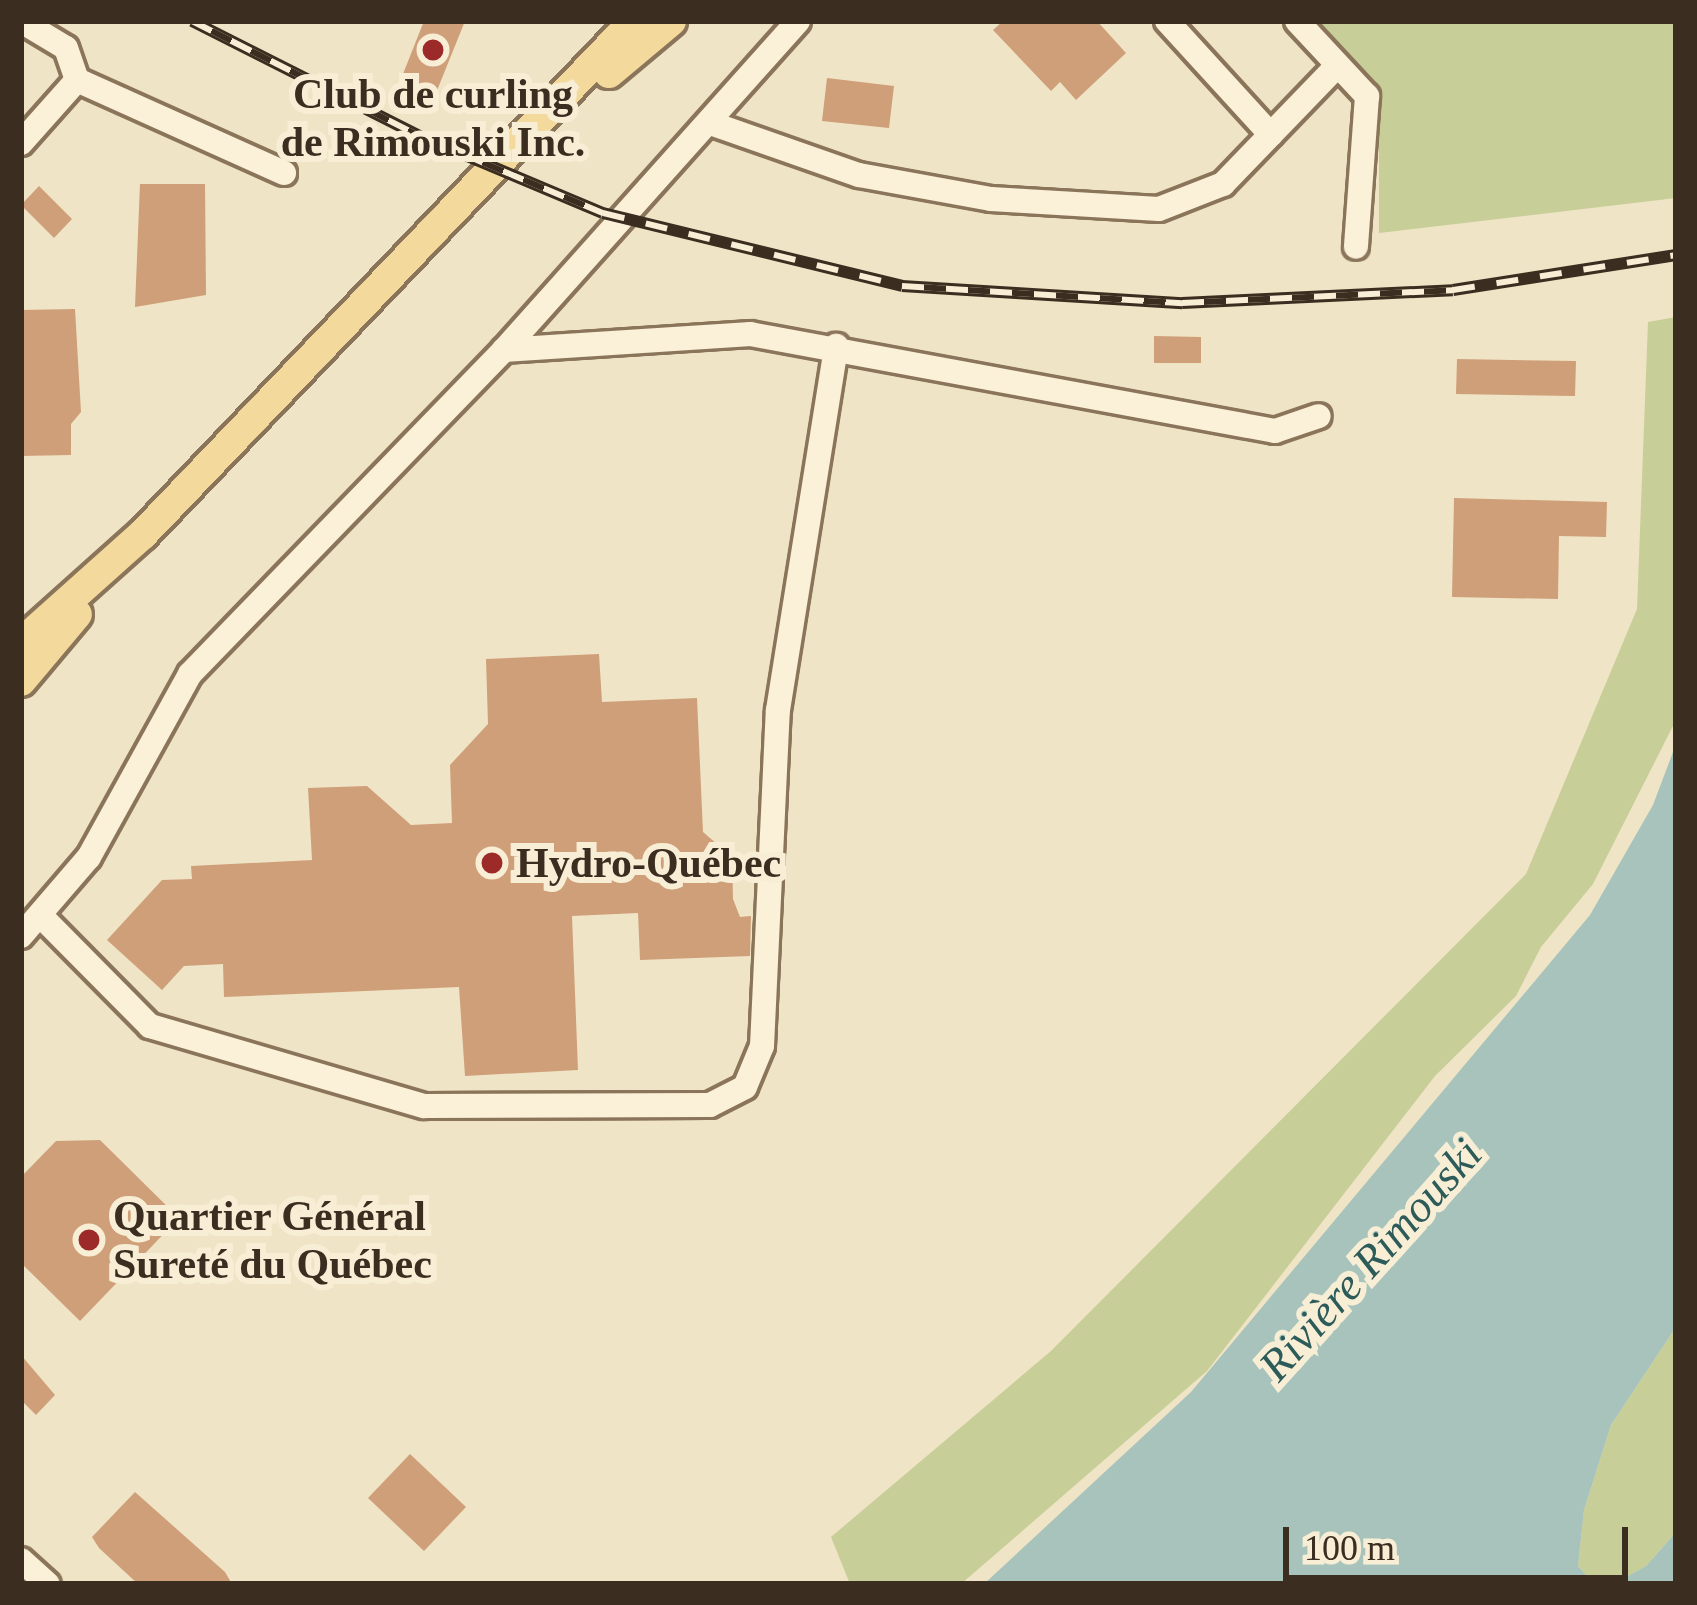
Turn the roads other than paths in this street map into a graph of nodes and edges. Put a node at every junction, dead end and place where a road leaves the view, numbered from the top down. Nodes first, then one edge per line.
1 (21, 21) edge
2 (634, 21) edge
3 (671, 21) edge
4 (798, 21) edge
5 (1167, 21) edge
6 (1297, 21) edge
7 (1338, 64) junction
8 (76, 80) junction
9 (713, 124) junction
10 (1271, 135) junction
11 (21, 142) edge
12 (526, 142) junction
13 (284, 173) dead end
14 (1356, 247) dead end
15 (836, 346) junction
16 (504, 350) junction
17 (1319, 416) dead end
18 (142, 536) junction
19 (21, 643) edge
20 (21, 681) edge
21 (40, 916) junction
22 (21, 936) edge
23 (21, 1560) edge
24 (48, 1584) edge

1 - 8 street
2 - 12 main road
3 - 12 main road
4 - 9 street
5 - 10 street
6 - 7 street
7 - 10 street
7 - 14 street
8 - 11 street
8 - 13 street
9 - 10 street
9 - 16 street
12 - 18 main road
15 - 16 street
15 - 17 street
15 - 21 street
16 - 21 street
18 - 19 main road
18 - 20 main road
21 - 22 street
23 - 24 street

